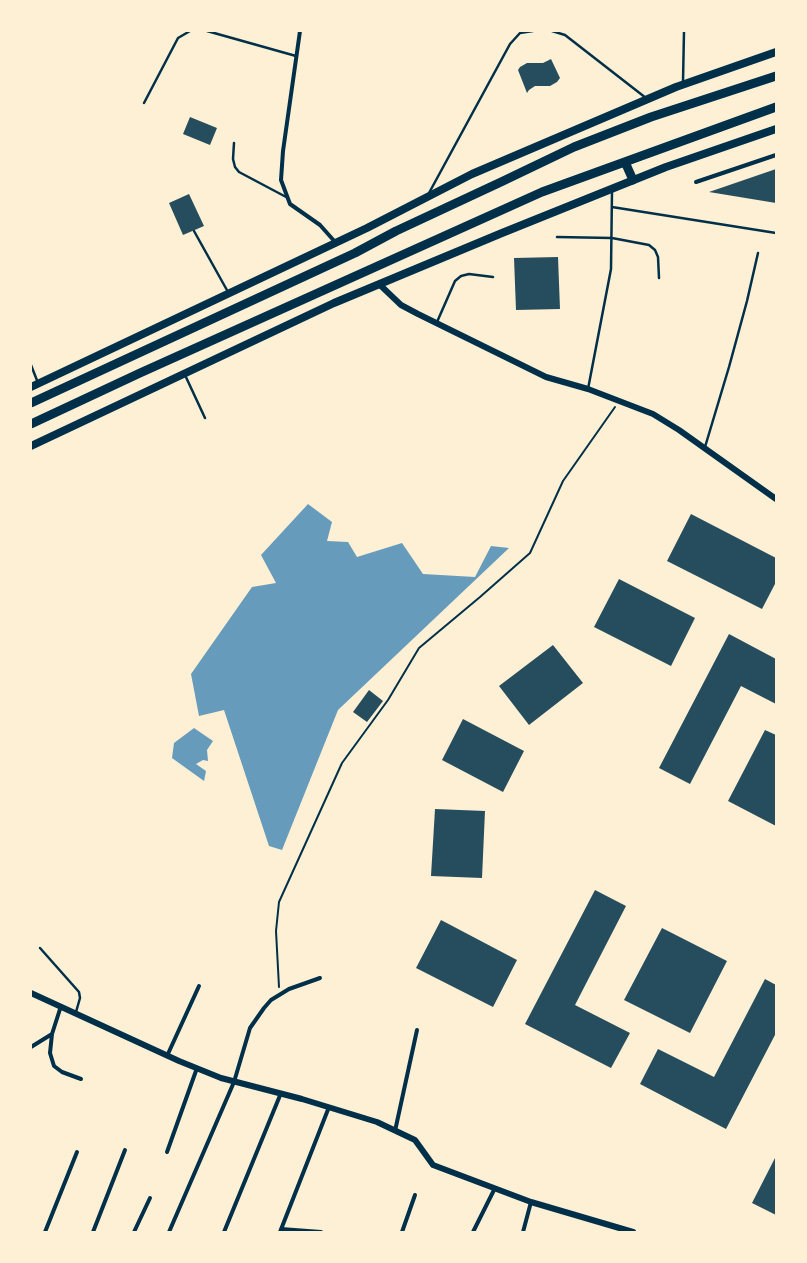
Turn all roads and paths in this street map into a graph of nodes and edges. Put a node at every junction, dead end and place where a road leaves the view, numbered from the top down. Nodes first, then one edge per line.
1 (190, 31) edge
2 (207, 31) edge
3 (300, 31) edge
4 (533, 31) edge
5 (552, 31) edge
6 (684, 31) edge
7 (776, 52) edge
8 (296, 56) junction
9 (776, 76) edge
10 (683, 84) junction
11 (648, 99) junction
12 (144, 103) dead end
13 (776, 107) edge
14 (776, 129) edge
15 (234, 143) dead end
16 (776, 155) edge
17 (626, 162) junction
18 (633, 180) junction
19 (696, 182) dead end
20 (612, 188) junction
21 (426, 197) junction
22 (288, 198) junction
23 (612, 206) junction
24 (194, 231) dead end
25 (776, 233) edge
26 (557, 237) dead end
27 (612, 238) junction
28 (336, 242) junction
29 (758, 253) dead end
30 (493, 278) dead end
31 (659, 278) dead end
32 (379, 284) junction
33 (229, 294) junction
34 (436, 324) junction
35 (31, 365) edge
36 (184, 374) junction
37 (35, 385) edge
38 (588, 389) junction
39 (620, 401) junction
40 (31, 403) edge
41 (205, 418) dead end
42 (31, 424) edge
43 (31, 446) edge
44 (705, 448) junction
45 (776, 499) edge
46 (40, 948) dead end
47 (320, 978) dead end
48 (199, 986) dead end
49 (31, 993) edge
50 (280, 994) junction
51 (61, 1006) junction
52 (76, 1014) junction
53 (417, 1030) dead end
54 (52, 1034) junction
55 (31, 1047) edge
56 (167, 1056) junction
57 (196, 1068) junction
58 (81, 1079) dead end
59 (234, 1082) junction
60 (281, 1094) junction
61 (329, 1107) junction
62 (395, 1131) junction
63 (125, 1150) dead end
64 (77, 1152) dead end
65 (167, 1152) dead end
66 (495, 1188) junction
67 (415, 1195) dead end
68 (150, 1198) dead end
69 (531, 1202) junction
70 (280, 1231) edge
71 (45, 1232) edge
72 (92, 1232) edge
73 (134, 1232) edge
74 (169, 1232) edge
75 (224, 1232) edge
76 (321, 1232) edge
77 (402, 1232) edge
78 (473, 1232) edge
79 (523, 1232) edge
80 (633, 1232) edge

1 - 12 lane
2 - 8 lane
3 - 8 street
4 - 21 lane
5 - 11 lane
6 - 10 lane
7 - 10 main road
8 - 22 street
9 - 40 highway
10 - 11 main road
11 - 21 main road
13 - 17 highway
14 - 18 main road
15 - 22 lane
16 - 19 street
17 - 18 highway
17 - 42 highway
18 - 20 main road
20 - 23 lane
20 - 32 main road
21 - 28 main road
22 - 28 street
23 - 25 lane
23 - 27 lane
24 - 33 lane
26 - 27 lane
27 - 31 lane
27 - 38 lane
28 - 33 main road
29 - 44 lane
30 - 34 lane
32 - 34 street
32 - 36 main road
33 - 37 main road
34 - 38 street
35 - 37 lane
36 - 41 lane
36 - 43 main road
38 - 39 street
39 - 44 street
39 - 50 path
44 - 45 street
46 - 52 lane
47 - 50 street
48 - 56 street
49 - 51 street
50 - 59 street
51 - 52 street
51 - 54 street
52 - 56 street
53 - 62 street
54 - 55 street
54 - 58 street
56 - 57 street
57 - 59 street
57 - 65 street
59 - 60 street
59 - 74 street
60 - 61 street
60 - 75 street
61 - 62 street
61 - 70 street
62 - 66 street
63 - 72 street
64 - 71 street
66 - 69 street
66 - 78 street
67 - 77 street
68 - 73 street
69 - 79 street
69 - 80 street
70 - 76 street

